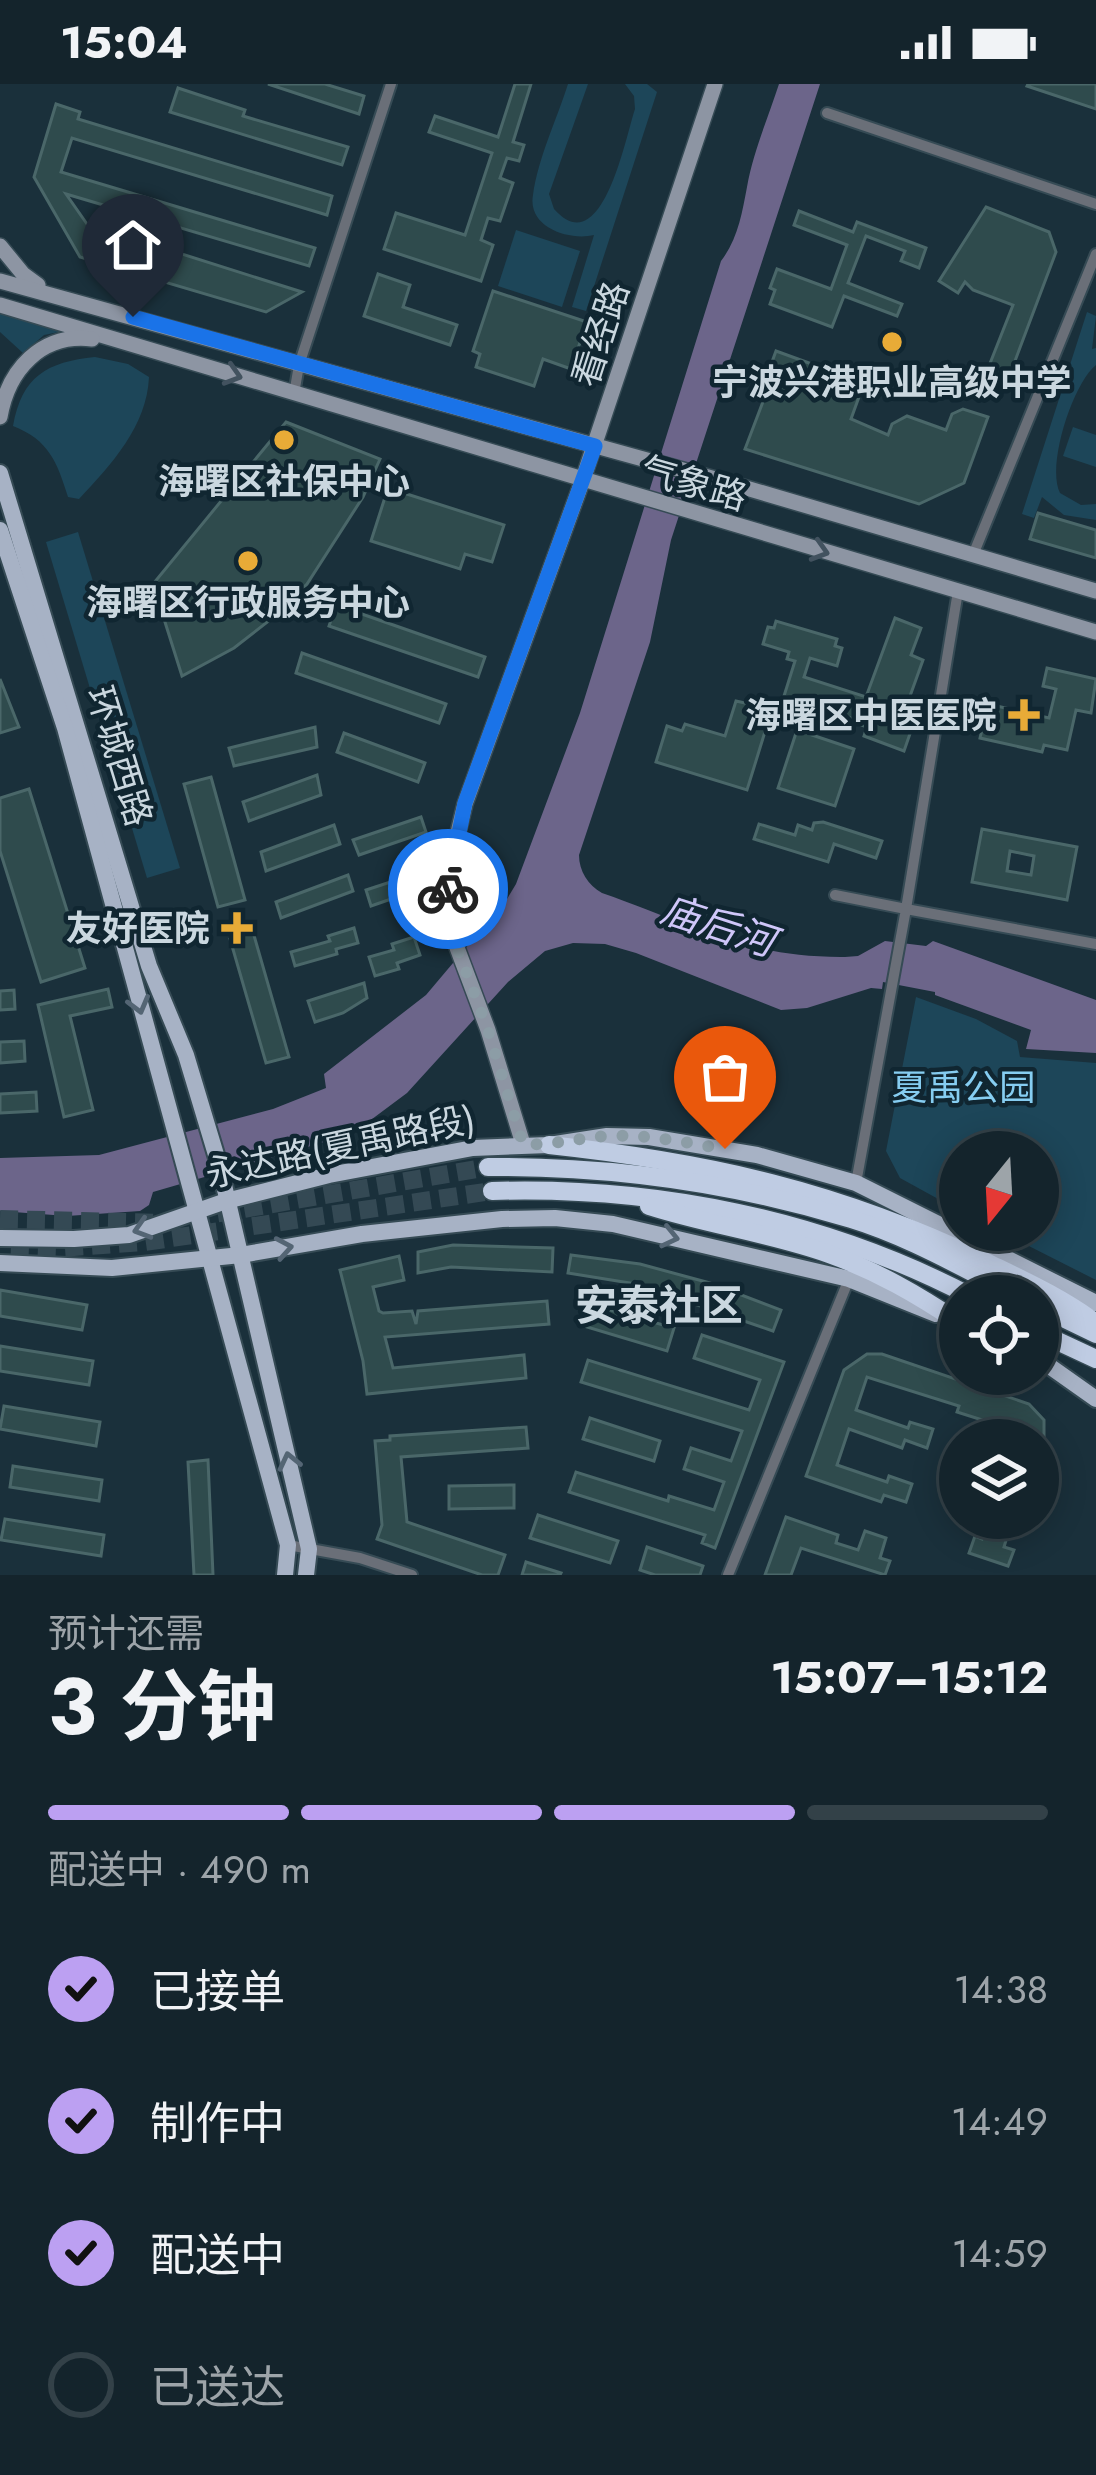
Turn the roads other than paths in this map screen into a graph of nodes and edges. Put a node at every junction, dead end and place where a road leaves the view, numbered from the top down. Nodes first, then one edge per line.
1 (391, 84) edge
2 (715, 84) edge
3 (827, 113) dead end
4 (1096, 204) edge
5 (0, 246) edge
6 (1096, 254) edge
7 (0, 281) edge
8 (50, 294) junction
9 (0, 305) edge
10 (127, 343) junction
11 (299, 365) junction
12 (294, 394) junction
13 (0, 417) edge
14 (595, 446) junction
15 (0, 473) edge
16 (582, 482) junction
17 (0, 530) edge
18 (974, 555) junction
19 (1096, 591) edge
20 (958, 592) junction
21 (1096, 632) edge
22 (835, 895) dead end
23 (906, 909) junction
24 (1096, 944) edge
25 (523, 1144) junction
26 (549, 1145) junction
27 (488, 1167) tunnel mouth
28 (856, 1183) junction
29 (491, 1191) tunnel mouth
30 (598, 1191) junction
31 (226, 1201) junction
32 (196, 1211) junction
33 (0, 1238) edge
34 (241, 1256) junction
35 (209, 1259) junction
36 (0, 1263) edge
37 (977, 1275) edge
38 (1002, 1275) edge
39 (849, 1279) junction
40 (939, 1282) edge
41 (1096, 1303) edge
42 (1059, 1307) joint
43 (939, 1309) edge
44 (939, 1315) edge
45 (1096, 1324) edge
46 (1096, 1334) edge
47 (1059, 1342) edge
48 (1096, 1359) edge
49 (1059, 1366) edge
50 (1059, 1372) edge
51 (1096, 1383) edge
52 (1096, 1399) edge
53 (288, 1545) junction
54 (309, 1549) junction
55 (285, 1575) edge
56 (306, 1575) edge
57 (412, 1575) edge
58 (728, 1575) edge

1 - 11 street
2 - 14 street, 看经路
3 - 4 street
5 - 8 street
6 - 18 street
7 - 8 street, 气象路
8 - 11 street, 气象路
9 - 10 street, 气象路
10 -> 12 street, 气象路
10 - 13 street
11 - 12 street
11 - 14 street, 气象路
12 - 16 street, 气象路
14 - 16 street, 看经路
14 - 18 street, 气象路
15 - 31 main road, 环城西路
16 -> 20 street, 气象路
16 - 25 street, 看经路
17 -> 32 main road, 环城西路
18 - 19 street, 气象路
20 - 21 street, 气象路
20 - 23 street
22 - 23 street
23 - 24 street
23 - 28 street
25 - 26 main road, 永达路(夏禹路段)
25 - 31 main road, 永达路(夏禹路段)
26 - 28 main road, 永达路(夏禹路段)
26 - 38 highway
27 - 37 highway
28 - 41 main road, 永达路(夏禹路段)
29 - 30 highway
30 - 40 highway
30 - 43 highway
31 - 32 main road, 永达路(夏禹路段)
31 - 34 main road
32 -> 33 main road, 永达路(夏禹路段)
32 - 35 main road
34 - 35 main road
34 -> 39 main road
54 -> 34 main road
35 - 36 main road
35 - 53 main road
39 - 44 main road
39 - 58 street
42 - 45 highway
42 - 46 highway
47 - 48 highway
49 - 51 main road
50 - 52 main road
53 - 54 street
53 - 55 main road
54 - 56 main road
54 - 57 street

